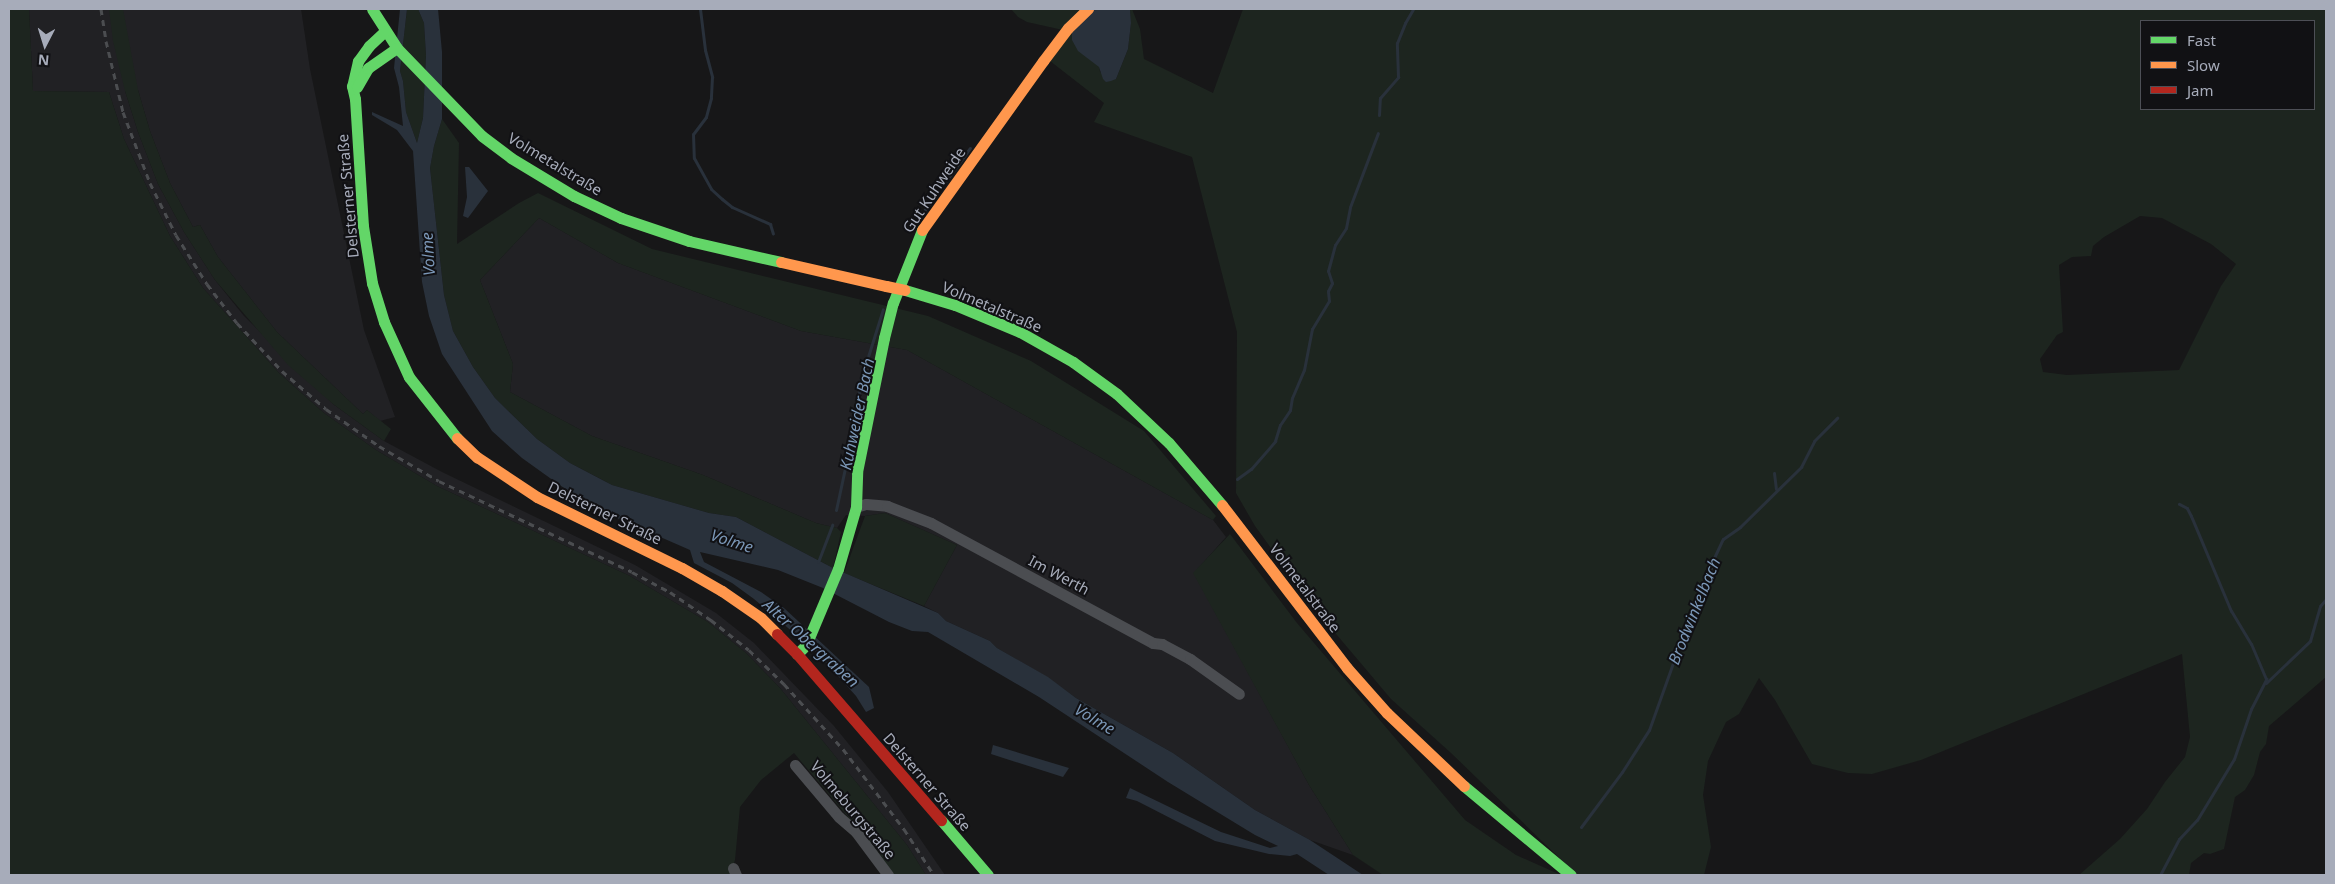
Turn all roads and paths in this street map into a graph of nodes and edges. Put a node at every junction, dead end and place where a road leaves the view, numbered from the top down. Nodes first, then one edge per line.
1 (372, 9) edge
2 (1088, 9) edge
3 (385, 31) junction
4 (397, 48) junction
5 (355, 99) junction
6 (856, 507) junction
7 (797, 654) junction
8 (1239, 694) dead end
9 (795, 765) dead end
10 (888, 875) edge
11 (988, 875) edge
12 (1571, 875) edge

1 - 3 street
2 - 6 street, Gut Kuhweide
3 - 4 street
3 - 5 street, Delsterner Straße
4 - 5 street, Delsterner Straße
4 - 12 street, Volmetalstraße, bridge
5 - 7 street, Delsterner Straße
6 - 7 street, Gut Kuhweide
6 - 8 street, Im Werth
7 - 11 street, Delsterner Straße
9 - 10 street, Volmeburgstraße

